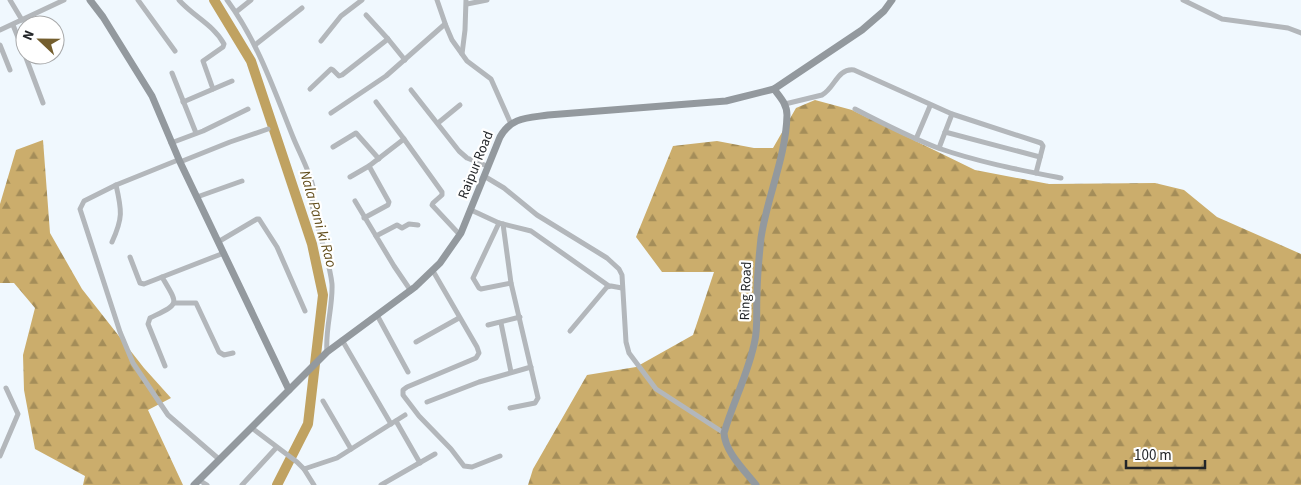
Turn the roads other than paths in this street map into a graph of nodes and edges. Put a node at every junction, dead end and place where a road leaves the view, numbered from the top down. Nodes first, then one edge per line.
1 (10, 0) edge
2 (64, 0) edge
3 (90, 0) edge
4 (138, 0) edge
5 (180, 0) edge
6 (227, 0) edge
7 (251, 0) edge
8 (362, 0) edge
9 (437, 0) edge
10 (485, 0) edge
11 (892, 0) edge
12 (1183, 0) edge
13 (466, 2) edge
14 (302, 8) dead end
15 (236, 12) junction
16 (19, 15) edge
17 (32, 15) edge
18 (366, 15) dead end
19 (445, 24) junction
20 (13, 25) joint
21 (0, 30) edge
22 (15, 30) edge
23 (1301, 33) edge
24 (388, 39) junction
25 (321, 40) dead end
26 (0, 45) edge
27 (255, 45) junction
28 (175, 51) dead end
29 (462, 55) junction
30 (405, 60) junction
31 (29, 65) edge
32 (10, 70) dead end
33 (172, 73) dead end
34 (232, 81) dead end
35 (310, 88) dead end
36 (213, 89) junction
37 (774, 89) junction
38 (410, 90) dead end
39 (183, 102) junction
40 (376, 102) dead end
41 (43, 103) dead end
42 (785, 104) junction
43 (460, 105) dead end
44 (930, 106) junction
45 (248, 108) dead end
46 (855, 109) dead end
47 (331, 113) dead end
48 (952, 114) junction
49 (438, 123) junction
50 (511, 124) junction
51 (268, 129) dead end
52 (945, 132) junction
53 (196, 133) junction
54 (404, 139) junction
55 (916, 139) junction
56 (171, 143) junction
57 (333, 147) dead end
58 (939, 148) junction
59 (1040, 157) junction
60 (379, 159) junction
61 (179, 161) junction
62 (369, 166) junction
63 (487, 166) junction
64 (1036, 173) junction
65 (484, 176) junction
66 (350, 177) dead end
67 (1061, 178) dead end
68 (242, 181) dead end
69 (116, 185) junction
70 (197, 197) junction
71 (355, 201) dead end
72 (471, 210) junction
73 (364, 218) junction
74 (501, 224) junction
75 (418, 226) dead end
76 (460, 235) junction
77 (376, 236) junction
78 (112, 242) dead end
79 (218, 242) junction
80 (224, 253) junction
81 (130, 257) dead end
82 (433, 271) junction
83 (162, 277) junction
84 (511, 283) junction
85 (609, 286) junction
86 (622, 288) junction
87 (411, 291) junction
88 (175, 303) junction
89 (305, 311) dead end
90 (377, 315) junction
91 (459, 318) junction
92 (520, 318) junction
93 (501, 323) junction
94 (488, 325) dead end
95 (570, 331) dead end
96 (342, 340) junction
97 (416, 342) dead end
98 (233, 353) dead end
99 (325, 354) junction
100 (165, 366) dead end
101 (531, 367) junction
102 (408, 372) dead end
103 (511, 372) junction
104 (6, 388) dead end
105 (289, 390) junction
106 (323, 401) dead end
107 (427, 402) dead end
108 (510, 408) dead end
109 (405, 415) dead end
110 (394, 423) junction
111 (252, 428) junction
112 (724, 434) junction
113 (276, 448) junction
114 (351, 449) junction
115 (435, 454) dead end
116 (0, 456) edge
117 (500, 456) dead end
118 (220, 460) junction
119 (420, 463) junction
120 (304, 469) junction
121 (197, 482) edge
122 (206, 485) edge
123 (242, 485) edge
124 (314, 485) edge
125 (381, 485) edge
126 (756, 485) edge

1 - 16 street
2 - 17 street
3 - 56 main road
4 - 28 street
5 - 36 street
6 - 15 street
7 - 15 street
8 - 25 street
9 - 19 street
10 - 13 street
11 - 37 main road, Raipur Road
12 - 23 street
13 - 29 street
14 - 27 street
15 - 27 street
18 - 24 street
19 - 29 street
19 - 30 street
20 - 21 street
20 - 22 street
24 - 30 street
24 - 35 street
26 - 32 street
27 - 99 street
29 - 50 street
30 - 47 street
31 - 41 street
33 - 39 street
34 - 36 street
36 - 39 street
37 - 42 main road
37 - 50 main road, Raipur Road
38 - 49 street
39 - 53 street
40 - 54 street
42 - 44 street
42 - 112 main road, Ring Road
43 - 49 street
44 - 48 street
44 - 55 street
45 - 53 street
46 - 55 street
48 - 52 street
48 - 59 street
49 - 63 street
50 - 63 main road, Raipur Road
51 - 61 street
52 - 58 street
52 - 59 street
53 - 56 street
54 - 60 street
54 - 76 street
55 - 58 street
56 - 61 main road
57 - 60 street
58 - 64 street
59 - 64 street
60 - 62 street
61 - 69 street
61 - 70 main road
62 - 66 street
62 - 73 street
63 - 65 main road, Raipur Road
64 - 67 street
65 - 72 main road, Raipur Road
65 - 86 street
68 - 70 street
69 - 78 street
69 - 118 street
70 - 79 main road
71 - 73 street
72 - 74 street
72 - 76 main road, Raipur Road
73 - 77 street
74 - 84 street
74 - 84 street
74 - 85 street
75 - 77 street
76 - 82 main road, Raipur Road
77 - 87 street
79 - 80 main road
79 - 89 street
80 - 83 street
80 - 105 main road
81 - 83 street
82 - 87 main road, Raipur Road
82 - 91 street
83 - 88 street
84 - 92 street
85 - 86 street
85 - 95 street
86 - 112 street
87 - 90 main road, Raipur Road
88 - 98 street
88 - 100 street
90 - 96 main road, Raipur Road
90 - 102 street
91 - 97 street
91 - 117 street
92 - 93 street
92 - 101 street
93 - 94 street
93 - 103 street
96 - 99 main road, Raipur Road
96 - 110 street
99 - 105 main road, Raipur Road
101 - 103 street
101 - 108 street
103 - 107 street
104 - 116 street
105 - 111 main road, Raipur Road
106 - 114 street
109 - 110 street
110 - 114 street
110 - 119 street
111 - 113 street
111 - 118 main road, Raipur Road
112 - 126 main road
113 - 120 street
113 - 123 street
114 - 120 street
115 - 119 street
118 - 121 main road, Raipur Road
119 - 125 street
120 - 124 street
121 - 122 street

